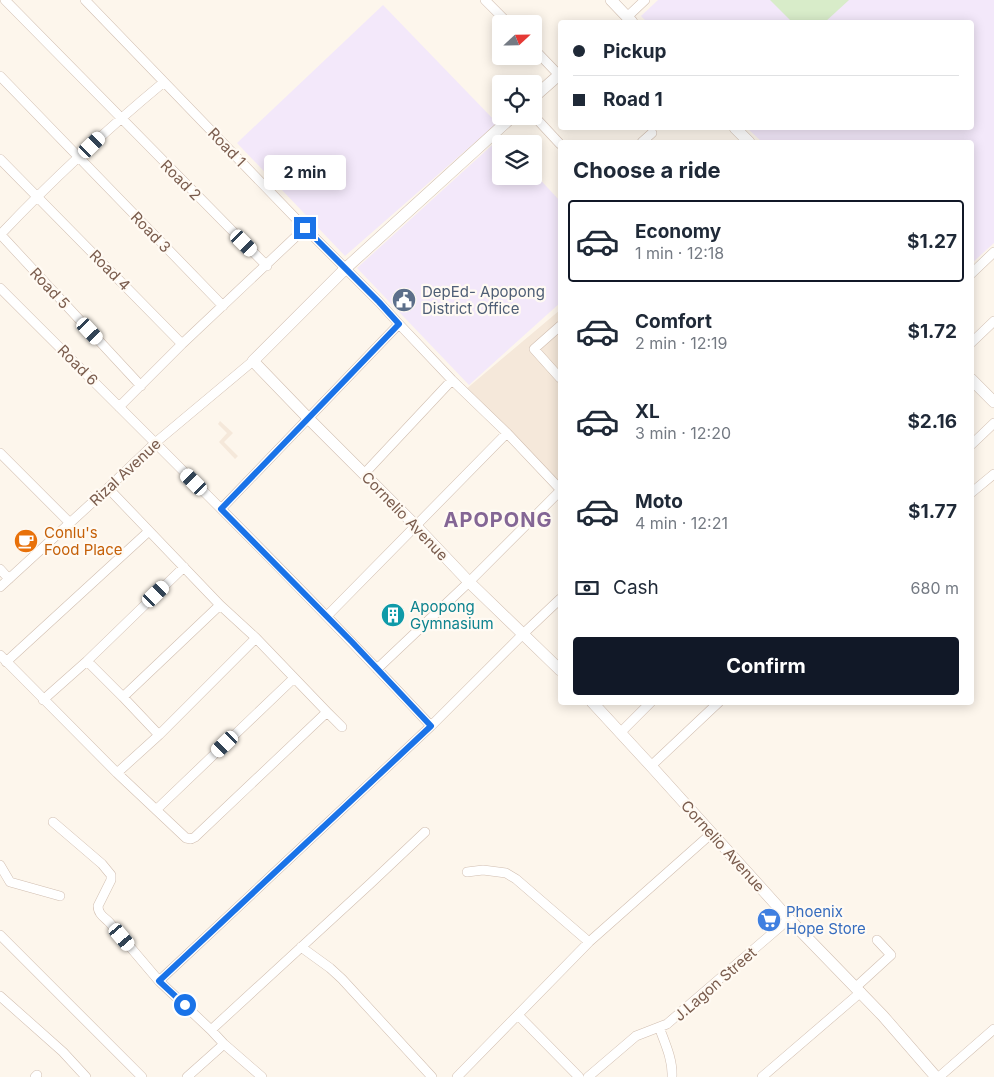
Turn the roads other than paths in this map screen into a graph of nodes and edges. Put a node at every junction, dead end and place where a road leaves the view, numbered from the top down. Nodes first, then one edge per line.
1 (4, 0) edge
2 (86, 0) edge
3 (485, 0) edge
4 (611, 0) edge
5 (645, 0) edge
6 (500, 15) edge
7 (625, 20) edge
8 (627, 20) edge
9 (542, 57) edge
10 (558, 72) edge
11 (0, 76) edge
12 (558, 76) edge
13 (164, 82) junction
14 (542, 90) edge
15 (120, 118) junction
16 (503, 125) edge
17 (542, 125) edge
18 (737, 130) edge
19 (652, 133) dead end
20 (644, 140) edge
21 (748, 140) edge
22 (558, 142) edge
23 (79, 158) junction
24 (0, 159) edge
25 (37, 197) junction
26 (305, 228) junction
27 (0, 235) edge
28 (994, 252) edge
29 (266, 266) junction
30 (346, 268) junction
31 (974, 271) edge
32 (0, 288) edge
33 (223, 306) junction
34 (994, 321) edge
35 (399, 324) junction
36 (558, 328) edge
37 (974, 340) edge
38 (182, 344) junction
39 (253, 361) junction
40 (558, 376) edge
41 (452, 380) junction
42 (974, 382) edge
43 (141, 386) junction
44 (994, 402) edge
45 (119, 407) junction
46 (308, 418) junction
47 (994, 423) edge
48 (507, 433) junction
49 (974, 442) edge
50 (155, 443) junction
51 (0, 453) edge
52 (364, 474) junction
53 (994, 474) edge
54 (108, 488) junction
55 (558, 488) edge
56 (974, 491) edge
57 (558, 492) edge
58 (221, 509) junction
59 (70, 523) junction
60 (416, 526) junction
61 (149, 531) junction
62 (184, 568) junction
63 (0, 569) edge
64 (9, 579) junction
65 (469, 582) junction
66 (0, 587) edge
67 (558, 601) edge
68 (220, 605) junction
69 (327, 616) junction
70 (523, 634) junction
71 (256, 638) junction
72 (3, 658) edge
73 (86, 661) junction
74 (558, 668) edge
75 (377, 669) junction
76 (294, 678) junction
77 (123, 697) junction
78 (43, 700) junction
79 (595, 705) edge
80 (648, 705) edge
81 (716, 705) edge
82 (327, 712) junction
83 (342, 726) dead end
84 (431, 726) junction
85 (620, 733) junction
86 (158, 735) junction
87 (651, 766) junction
88 (117, 773) junction
89 (156, 810) junction
90 (53, 822) dead end
91 (425, 832) dead end
92 (712, 833) junction
93 (0, 865) edge
94 (467, 872) dead end
95 (60, 896) dead end
96 (789, 919) junction
97 (0, 935) edge
98 (877, 940) dead end
99 (589, 942) junction
100 (301, 947) junction
101 (159, 981) junction
102 (859, 990) junction
103 (0, 996) edge
104 (518, 1014) junction
105 (659, 1027) junction
106 (994, 1028) edge
107 (211, 1030) junction
108 (224, 1044) junction
109 (86, 1077) edge
110 (142, 1077) edge
111 (186, 1077) edge
112 (262, 1077) edge
113 (432, 1077) edge
114 (457, 1077) edge
115 (579, 1077) edge
116 (588, 1077) edge
117 (672, 1077) edge
118 (762, 1077) edge
119 (938, 1077) edge

1 - 15 street, Road 2
2 - 13 street, Road 1
3 - 6 street
4 - 7 street
5 - 8 street
9 - 10 street
11 - 23 street, Road 3
12 - 14 street
13 - 15 street
13 - 26 street, Road 1
15 - 23 street
15 - 29 street, Road 2
16 - 30 street
17 - 22 street
18 - 21 street
19 - 20 street
23 - 25 street
23 - 33 street, Road 3
24 - 25 street, Road 4
25 - 27 street
25 - 38 street, Road 4
26 - 29 street
26 - 30 street, Road 1
27 - 43 street, Road 5
28 - 31 street
29 - 33 street
30 - 35 street, Road 1
30 - 39 street
32 - 45 street, Road 6
33 - 38 street
34 - 37 street
35 - 41 street, Road 1
35 - 46 street
36 - 40 street
38 - 43 street
39 - 46 street, Cornelio Avenue
39 - 50 street, Rizal Avenue
41 - 48 street, Road 1
41 - 52 street
42 - 44 street
43 - 45 street
45 - 50 street, Road 6
46 - 52 street, Cornelio Avenue
46 - 58 street
47 - 49 street
48 - 55 street, Road 1
48 - 60 street
50 - 54 street, Rizal Avenue
50 - 58 street, Road 6
51 - 59 street
52 - 60 street, Cornelio Avenue
53 - 56 street
54 - 59 street, Rizal Avenue
54 - 61 street
57 - 65 street
58 - 69 street, Road 6
59 - 64 street, Rizal Avenue
60 - 65 street, Cornelio Avenue
60 - 69 street
61 - 62 street
61 - 72 street
62 - 68 street
62 - 73 street
63 - 64 street
64 - 66 street, Rizal Avenue
65 - 70 street, Cornelio Avenue
65 - 75 street
67 - 70 street
68 - 71 street
68 - 77 street
69 - 75 street, Road 6
70 - 74 street, Cornelio Avenue
70 - 84 street
71 - 76 street
71 - 86 street
72 - 78 street
73 - 77 street
73 - 78 street
75 - 84 street, Road 6
76 - 82 street
76 - 89 street
77 - 86 street
78 - 88 street
79 - 85 street, Cornelio Avenue
80 - 85 street
81 - 87 street
82 - 83 street
82 - 89 street
84 - 101 street
85 - 87 street, Cornelio Avenue
86 - 88 street
87 - 92 street, Cornelio Avenue
88 - 89 street
90 - 101 street
91 - 100 street
92 - 96 street, Cornelio Avenue
92 - 99 street
93 - 95 street
94 - 99 street
96 - 102 street, Cornelio Avenue
96 - 105 street, J.Lagon Street
97 - 110 street
98 - 102 street
99 - 104 street
100 - 107 street
100 - 113 street
101 - 107 street
102 - 118 street
102 - 119 street, Cornelio Avenue
103 - 109 street
104 - 114 street
104 - 115 street
105 - 116 street, J.Lagon Street
105 - 117 street
106 - 119 street
107 - 108 street
108 - 111 street
108 - 112 street

